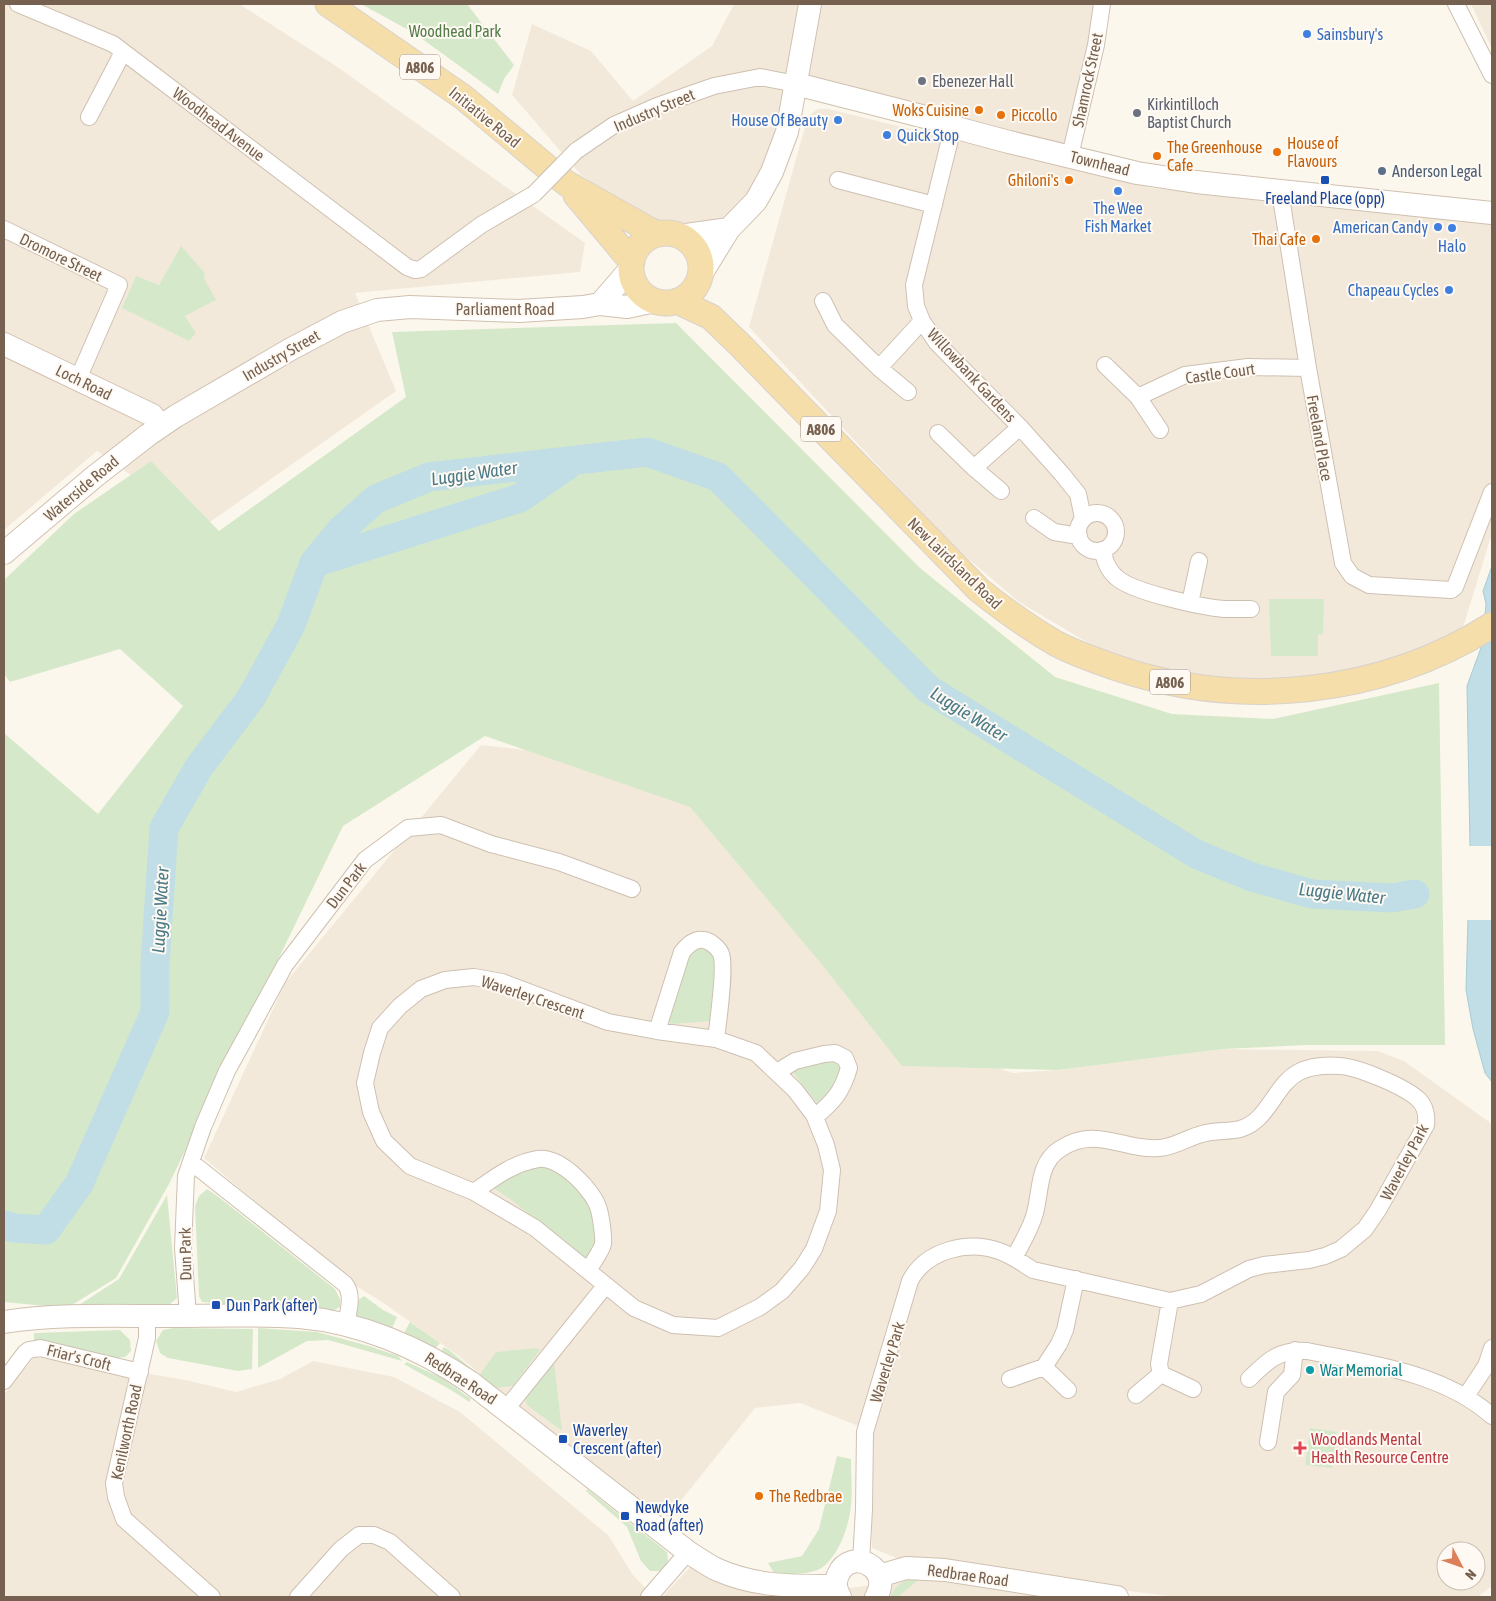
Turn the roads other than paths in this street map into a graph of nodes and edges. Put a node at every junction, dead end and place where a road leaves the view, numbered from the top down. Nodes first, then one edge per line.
1 (18, 4) edge
2 (328, 4) edge
3 (810, 4) edge
4 (1102, 4) edge
5 (1456, 4) edge
6 (123, 52) junction
7 (1492, 75) edge
8 (796, 84) junction
9 (90, 117) dead end
10 (953, 127) junction
11 (1070, 156) junction
12 (838, 180) dead end
13 (566, 183) junction
14 (1280, 191) junction
15 (934, 206) junction
16 (1492, 213) edge
17 (4, 229) edge
18 (729, 229) junction
19 (669, 235) junction
20 (631, 265) junction
21 (407, 267) joint
22 (699, 278) junction
23 (666, 301) junction
24 (823, 301) dead end
25 (600, 304) junction
26 (410, 307) joint
27 (711, 317) junction
28 (922, 321) junction
29 (4, 344) edge
30 (1105, 365) dead end
31 (879, 368) junction
32 (1308, 368) junction
33 (78, 379) junction
34 (908, 392) dead end
35 (1138, 397) junction
36 (161, 426) junction
37 (1020, 427) junction
38 (1160, 430) dead end
39 (938, 433) dead end
40 (974, 468) junction
41 (1001, 491) dead end
42 (1492, 492) edge
43 (1034, 518) dead end
44 (1084, 518) junction
45 (1079, 536) junction
46 (1102, 550) junction
47 (4, 553) edge
48 (1199, 561) dead end
49 (1190, 603) junction
50 (1251, 609) dead end
51 (1492, 625) edge
52 (632, 889) dead end
53 (657, 1032) junction
54 (716, 1039) junction
55 (777, 1072) junction
56 (815, 1116) junction
57 (191, 1162) junction
58 (474, 1192) junction
59 (1014, 1258) junction
60 (588, 1271) junction
61 (1076, 1279) junction
62 (605, 1286) junction
63 (1170, 1301) junction
64 (147, 1316) junction
65 (188, 1316) junction
66 (4, 1322) edge
67 (346, 1325) junction
68 (1492, 1348) edge
69 (1296, 1350) junction
70 (1044, 1367) junction
71 (140, 1372) junction
72 (1161, 1374) junction
73 (1010, 1379) dead end
74 (1249, 1380) dead end
75 (4, 1381) edge
76 (1193, 1389) dead end
77 (1068, 1390) dead end
78 (1136, 1395) dead end
79 (1466, 1396) junction
80 (506, 1409) junction
81 (1492, 1416) edge
82 (1268, 1442) dead end
83 (688, 1552) junction
84 (862, 1562) junction
85 (877, 1587) edge
86 (838, 1591) edge
87 (785, 1592) edge
88 (1072, 1594) edge
89 (212, 1597) edge
90 (298, 1597) edge
91 (452, 1597) edge
92 (649, 1597) edge
93 (1117, 1597) edge

1 - 6 street, Woodhead Avenue
2 - 13 main road, Initiative Road / A806
3 - 8 street
4 - 11 street, Shamrock Street
5 - 7 street
6 - 9 street
6 - 21 street, Woodhead Avenue
8 - 10 street, Townhead
8 - 18 street
8 - 21 street, Industry Street, bridge
10 - 11 street, Townhead
10 - 15 street, Willowbank Gardens
11 - 14 street, Townhead
12 - 15 street
13 - 19 main road, A806
13 - 20 main road, A806
14 - 16 street, Townhead
14 - 32 street, Freeland Place
15 - 28 street, Willowbank Gardens
17 - 33 street, Dromore Street
18 - 19 street
18 - 22 street
19 - 20 main road
19 - 22 main road
20 - 23 main road
20 - 25 street
22 - 23 main road
22 - 27 main road, New Lairdsland Road / A806
23 - 25 street, Parliament Road
23 - 27 main road, New Lairdsland Road / A806
24 - 31 street
25 - 26 street, Parliament Road
26 - 36 street, Industry Street
27 - 51 main road, New Lairdsland Road / A806
28 - 31 street
28 - 37 street, Willowbank Gardens
29 - 33 street, Loch Road
30 - 35 street
31 - 34 street
32 - 35 street, Castle Court
32 - 42 street, Freeland Place
33 - 36 street, Loch Road
35 - 38 street
36 - 47 street, Waterside Road
37 - 40 street
37 - 44 street, Willowbank Gardens
39 - 40 street
40 - 41 street
43 - 45 street
44 - 45 street, Willowbank Gardens
44 - 46 street
45 - 46 street
46 - 49 street
48 - 49 street
49 - 50 street
52 - 57 street, Dun Park
53 - 54 street, Waverley Crescent
53 - 54 street
53 - 58 street, Waverley Crescent
54 - 55 street, Waverley Crescent
55 - 56 street, Waverley Crescent
55 - 56 street
56 - 62 street, Waverley Crescent
57 - 65 street, Dun Park
57 - 67 street
58 - 60 street, Waverley Crescent
58 - 60 street
59 - 61 street, Waverley Park
59 - 63 street, Waverley Park
59 - 84 street, Waverley Park
60 - 62 street, Waverley Crescent
61 - 63 street, Waverley Park
61 - 70 street
62 - 80 street
63 - 72 street
64 - 65 street, Redbrae Road
64 - 66 street, Redbrae Road
64 - 71 street, Kenilworth Road
65 - 67 street, Redbrae Road
67 - 80 street, Redbrae Road
68 - 79 street
69 - 74 street
69 - 79 street
69 - 82 street
70 - 73 street
70 - 77 street
71 - 75 street, Friar's Croft
71 - 89 street, Kenilworth Road
72 - 76 street
72 - 78 street
79 - 81 street
80 - 83 street, Redbrae Road
83 - 87 street, Redbrae Road
83 - 92 street
84 - 85 street
84 - 86 street
85 - 88 street, Redbrae Road
86 - 87 street, Redbrae Road
88 - 93 street, Redbrae Road
90 - 91 street

